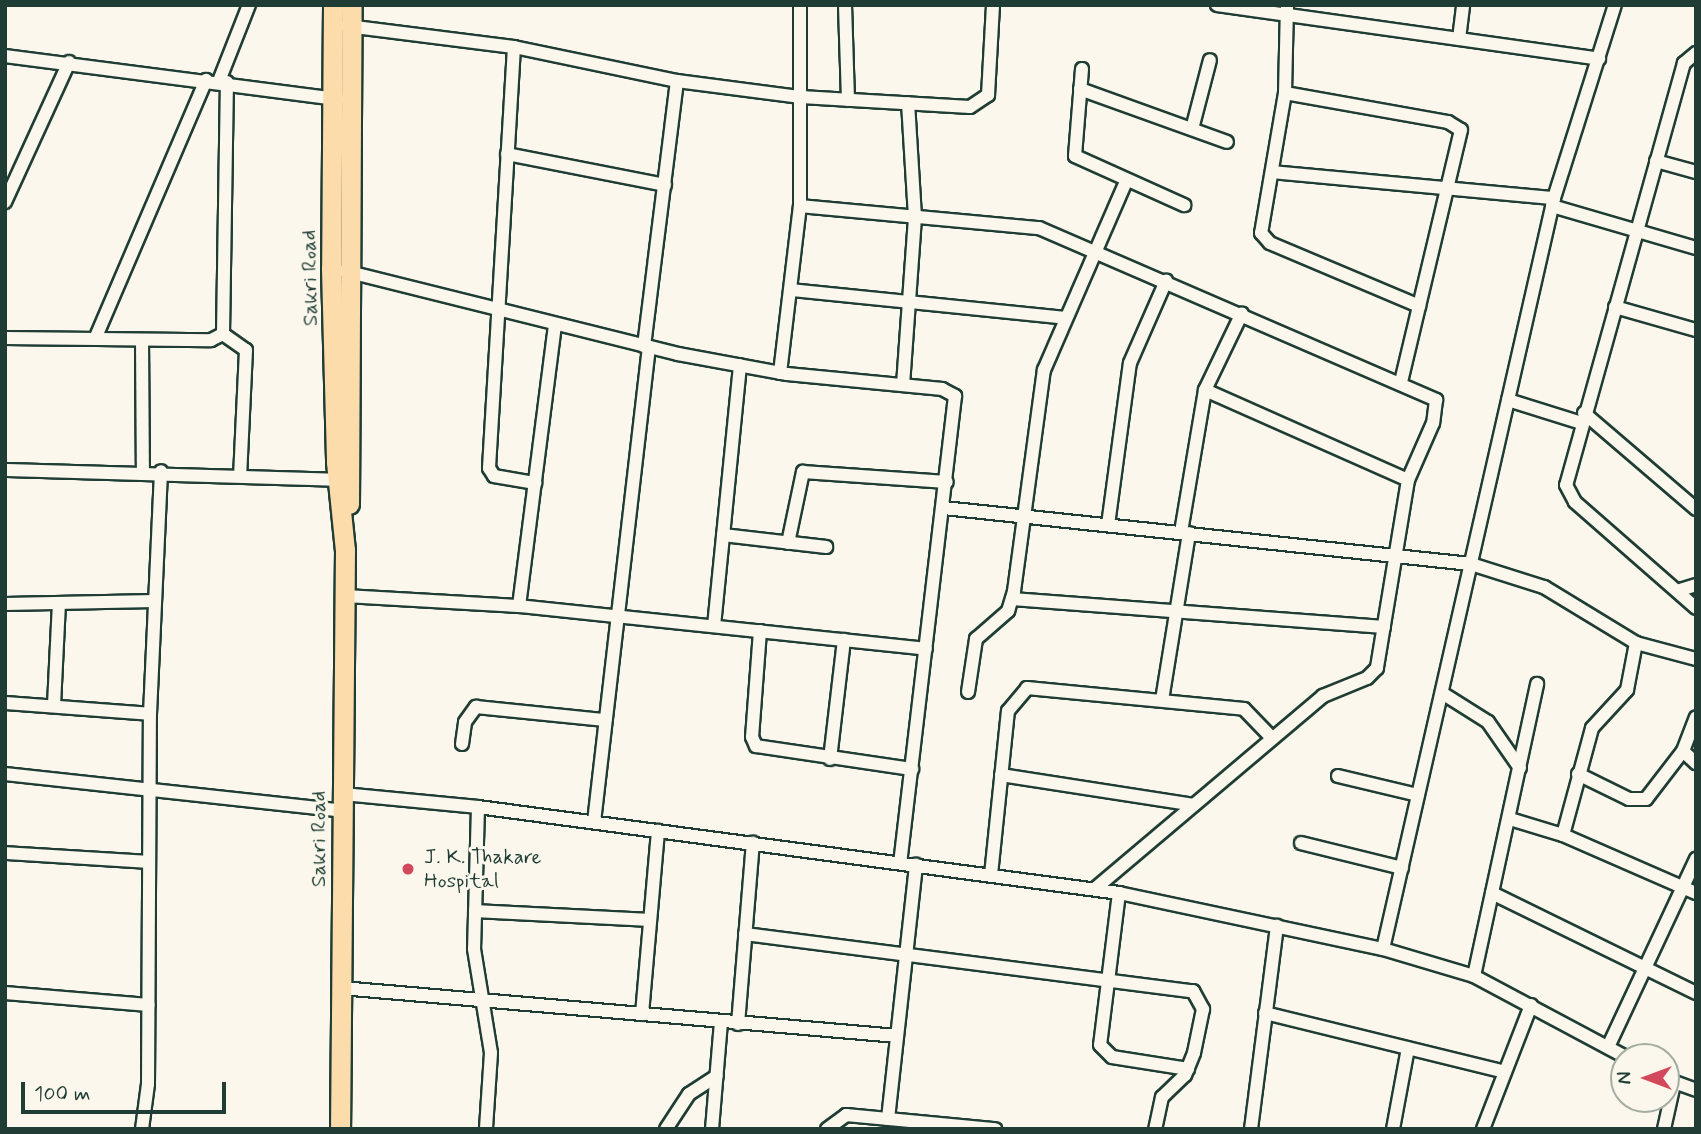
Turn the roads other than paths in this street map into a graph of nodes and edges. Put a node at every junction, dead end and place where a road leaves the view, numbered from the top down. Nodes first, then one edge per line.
1 (249, 5) edge
2 (352, 5) edge
3 (800, 5) edge
4 (845, 5) edge
5 (993, 5) edge
6 (1217, 5) edge
7 (1463, 5) edge
8 (1615, 5) edge
9 (1287, 10) edge
10 (339, 18) edge
11 (1459, 39) junction
12 (514, 47) junction
13 (1696, 53) edge
14 (5, 56) edge
15 (1599, 59) junction
16 (1210, 61) dead end
17 (69, 62) junction
18 (1082, 69) dead end
19 (217, 81) junction
20 (677, 81) junction
21 (1080, 89) junction
22 (1285, 93) junction
23 (801, 97) junction
24 (333, 98) junction
25 (848, 100) junction
26 (352, 102) junction
27 (908, 103) junction
28 (1192, 129) junction
29 (1227, 142) dead end
30 (507, 154) junction
31 (1656, 161) junction
32 (1272, 172) junction
33 (1696, 172) edge
34 (1126, 181) junction
35 (665, 186) junction
36 (1449, 188) junction
37 (5, 202) edge
38 (1553, 202) junction
39 (1184, 205) dead end
40 (800, 206) junction
41 (915, 217) junction
42 (1636, 231) junction
43 (1696, 248) edge
44 (1097, 251) junction
45 (331, 268) junction
46 (351, 272) junction
47 (1166, 281) junction
48 (791, 290) junction
49 (908, 304) junction
50 (1419, 306) junction
51 (1615, 307) junction
52 (497, 309) junction
53 (1242, 313) junction
54 (1065, 318) junction
55 (555, 325) junction
56 (1696, 330) edge
57 (223, 334) junction
58 (5, 338) edge
59 (95, 339) junction
60 (142, 340) junction
61 (647, 347) junction
62 (740, 365) junction
63 (780, 373) junction
64 (1401, 381) junction
65 (903, 385) junction
66 (1205, 390) junction
67 (1508, 400) junction
68 (1583, 418) junction
69 (5, 470) edge
70 (143, 471) junction
71 (161, 471) junction
72 (240, 475) junction
73 (338, 480) junction
74 (1408, 480) junction
75 (535, 482) junction
76 (947, 482) junction
77 (944, 508) junction
78 (1696, 509) edge
79 (1023, 516) junction
80 (1108, 525) junction
81 (1185, 532) junction
82 (723, 535) junction
83 (788, 542) junction
84 (826, 547) dead end
85 (345, 550) junction
86 (1395, 554) junction
87 (1471, 564) junction
88 (1696, 585) edge
89 (1680, 590) junction
90 (345, 596) junction
91 (1012, 599) junction
92 (155, 601) junction
93 (59, 603) junction
94 (5, 604) edge
95 (519, 606) junction
96 (1696, 608) edge
97 (1176, 613) junction
98 (616, 616) junction
99 (714, 626) junction
100 (1384, 626) junction
101 (760, 631) junction
102 (844, 640) junction
103 (1636, 643) junction
104 (926, 649) junction
105 (1696, 659) edge
106 (1537, 684) dead end
107 (968, 692) dead end
108 (1441, 693) junction
109 (1162, 700) junction
110 (5, 702) edge
111 (54, 705) junction
112 (150, 714) junction
113 (1696, 717) edge
114 (605, 720) junction
115 (1272, 738) junction
116 (462, 744) dead end
117 (1683, 751) junction
118 (830, 760) junction
119 (1696, 763) edge
120 (1520, 768) junction
121 (912, 769) junction
122 (5, 774) edge
123 (1578, 774) junction
124 (1001, 775) junction
125 (1338, 776) dead end
126 (150, 788) junction
127 (1418, 795) junction
128 (342, 803) junction
129 (1194, 805) junction
130 (478, 807) junction
131 (1510, 819) junction
132 (594, 822) junction
133 (658, 831) junction
134 (1563, 835) junction
135 (753, 843) junction
136 (1301, 843) dead end
137 (5, 853) edge
138 (1696, 859) edge
139 (148, 862) junction
140 (900, 863) junction
141 (916, 865) junction
142 (1402, 868) junction
143 (991, 875) junction
144 (1095, 889) junction
145 (1690, 890) edge
146 (1119, 893) junction
147 (1492, 893) junction
148 (475, 911) junction
149 (650, 920) junction
150 (1277, 926) junction
151 (745, 934) junction
152 (1383, 949) junction
153 (906, 957) junction
154 (1646, 969) junction
155 (1474, 976) junction
156 (1109, 979) junction
157 (341, 988) junction
158 (5, 992) edge
159 (1696, 993) edge
160 (478, 997) junction
161 (148, 1005) junction
162 (1531, 1005) junction
163 (1265, 1013) junction
164 (642, 1014) junction
165 (721, 1023) junction
166 (738, 1024) junction
167 (897, 1035) junction
168 (1608, 1047) joint
169 (1408, 1048) junction
170 (1188, 1069) junction
171 (1505, 1072) junction
172 (717, 1076) junction
173 (888, 1119) junction
174 (142, 1129) edge
175 (340, 1129) edge
176 (486, 1129) edge
177 (666, 1129) edge
178 (712, 1129) edge
179 (827, 1129) edge
180 (995, 1129) edge
181 (1155, 1129) edge
182 (1251, 1129) edge
183 (1393, 1129) edge
184 (1483, 1129) edge

1 - 19 street
2 - 10 main road, Sakri Road
3 - 23 street
4 - 25 street
5 - 27 street
6 - 9 street
7 - 11 street
8 - 15 street
9 - 11 street
9 - 22 street
10 - 12 street
10 - 24 main road, Sakri Road
10 - 26 main road, Sakri Road
11 - 15 street
12 - 20 street
12 - 30 street
13 - 31 street
14 - 17 street
15 - 38 street
16 - 28 street
17 - 19 street
17 - 37 street
18 - 21 street
19 - 24 street
19 - 57 street
19 - 59 street
20 - 23 street
20 - 35 street
21 - 28 street
21 - 34 street
22 - 32 street
22 - 36 street
23 - 25 street
23 - 40 street
24 - 26 street
24 - 45 main road, Sakri Road
25 - 27 street
26 - 46 main road, Sakri Road
27 - 41 street
28 - 29 street
30 - 35 street
30 - 52 street
31 - 33 street
31 - 42 street
32 - 36 street
32 - 50 street
34 - 39 street
34 - 44 street
35 - 61 street
36 - 38 street
36 - 50 street
38 - 42 street
38 - 67 street
40 - 41 street
40 - 48 street
41 - 44 street
41 - 49 street
42 - 43 street
42 - 51 street
44 - 47 street
44 - 54 street
45 - 46 street
45 - 73 main road, Sakri Road
46 - 52 street
46 - 85 main road, Sakri Road
47 - 53 street
47 - 80 street
48 - 49 street
48 - 63 street
49 - 54 street
49 - 65 street
50 - 64 street
51 - 56 street
51 - 68 street
52 - 55 street
52 - 75 street
53 - 64 street
53 - 66 street
54 - 79 street
55 - 61 street
55 - 75 street
57 - 60 street
57 - 72 street
58 - 59 street
59 - 60 street
60 - 70 street
61 - 62 street
61 - 98 street
62 - 63 street
62 - 82 street
63 - 65 street
64 - 74 street
65 - 76 street
66 - 74 street
66 - 81 street
67 - 68 street
67 - 87 street
68 - 78 street
68 - 89 street
69 - 70 street
70 - 71 street
71 - 72 street
71 - 92 street
72 - 73 street
73 - 85 main road, Sakri Road
74 - 86 street
75 - 95 street
76 - 77 street
76 - 83 street
77 - 79 street
77 - 104 street
79 - 80 street
79 - 91 street
80 - 81 street
81 - 86 street
81 - 97 street
82 - 83 street
82 - 99 street
83 - 84 street
85 - 90 main road, Sakri Road
86 - 87 street
86 - 100 street
87 - 103 street
87 - 108 street
88 - 89 street
89 - 96 street
90 - 95 street
90 - 128 main road, Sakri Road
91 - 97 street
91 - 107 street
92 - 93 street
92 - 112 street
93 - 94 street
93 - 111 street
95 - 98 street
97 - 100 street
97 - 109 street
98 - 99 street
98 - 114 street
99 - 101 street
100 - 115 street
101 - 102 street
101 - 118 street
102 - 104 street
102 - 118 street
103 - 105 street
103 - 123 street
104 - 121 street
106 - 120 street
108 - 120 street
108 - 127 street
109 - 115 street
109 - 124 street
110 - 111 street
111 - 112 street
112 - 126 street
113 - 117 street
114 - 116 street
114 - 132 street
115 - 129 street
117 - 119 street
117 - 123 street
118 - 121 street
120 - 131 street
121 - 140 street
122 - 126 street
123 - 134 street
124 - 129 street
124 - 143 street
125 - 127 street
126 - 128 street
126 - 139 street
127 - 142 street
128 - 130 street
128 - 157 main road, Sakri Road
129 - 144 street
130 - 132 street
130 - 148 street
131 - 134 street
131 - 147 street
132 - 133 street
133 - 135 street
133 - 149 street
134 - 145 street
135 - 140 street
135 - 151 street
136 - 142 street
137 - 139 street
138 - 145 street
139 - 161 street
140 - 141 street
141 - 143 street
141 - 153 street
142 - 152 street
143 - 144 street
144 - 146 street
145 - 154 street
146 - 150 street
146 - 156 street
147 - 154 street
147 - 155 street
148 - 149 street
148 - 160 street
149 - 164 street
150 - 152 street
150 - 163 street
151 - 153 street
151 - 166 street
152 - 155 street
153 - 156 street
153 - 167 street
154 - 159 street
154 - 168 street
155 - 162 street
156 - 170 street
156 - 170 street
157 - 160 street
157 - 175 main road, Sakri Road
158 - 161 street
160 - 164 street
160 - 176 street
161 - 174 street
162 - 168 street
162 - 171 street
163 - 169 street
163 - 182 street
164 - 165 street
165 - 166 street
165 - 172 street
166 - 167 street
167 - 173 street
169 - 171 street
169 - 183 street
170 - 181 street
171 - 184 street
172 - 177 street
172 - 178 street
173 - 179 street
173 - 180 street

